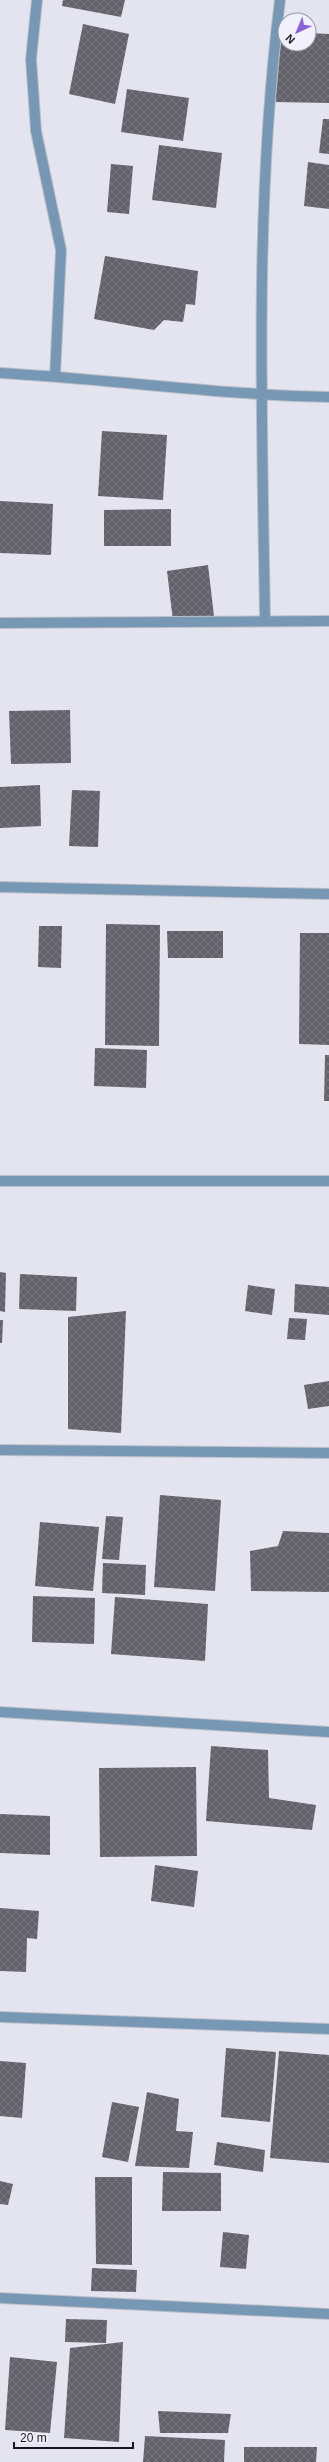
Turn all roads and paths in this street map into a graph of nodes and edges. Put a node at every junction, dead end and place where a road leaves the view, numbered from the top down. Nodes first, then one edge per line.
1 (37, 0) edge
2 (280, 0) edge
3 (0, 373) edge
4 (55, 376) junction
5 (262, 396) junction
6 (329, 397) edge
7 (265, 621) junction
8 (329, 621) edge
9 (0, 623) edge
10 (0, 887) edge
11 (329, 894) edge
12 (0, 1181) edge
13 (329, 1181) edge
14 (0, 1450) edge
15 (329, 1453) edge
16 (0, 1712) edge
17 (329, 1732) edge
18 (0, 2017) edge
19 (329, 2029) edge
20 (0, 2298) edge
21 (329, 2314) edge

1 - 4 street
2 - 5 street
3 - 4 street
4 - 5 street
5 - 6 street
5 - 7 street
7 - 8 street
7 - 9 street
10 - 11 street
12 - 13 street
14 - 15 street
16 - 17 street
18 - 19 street
20 - 21 street

